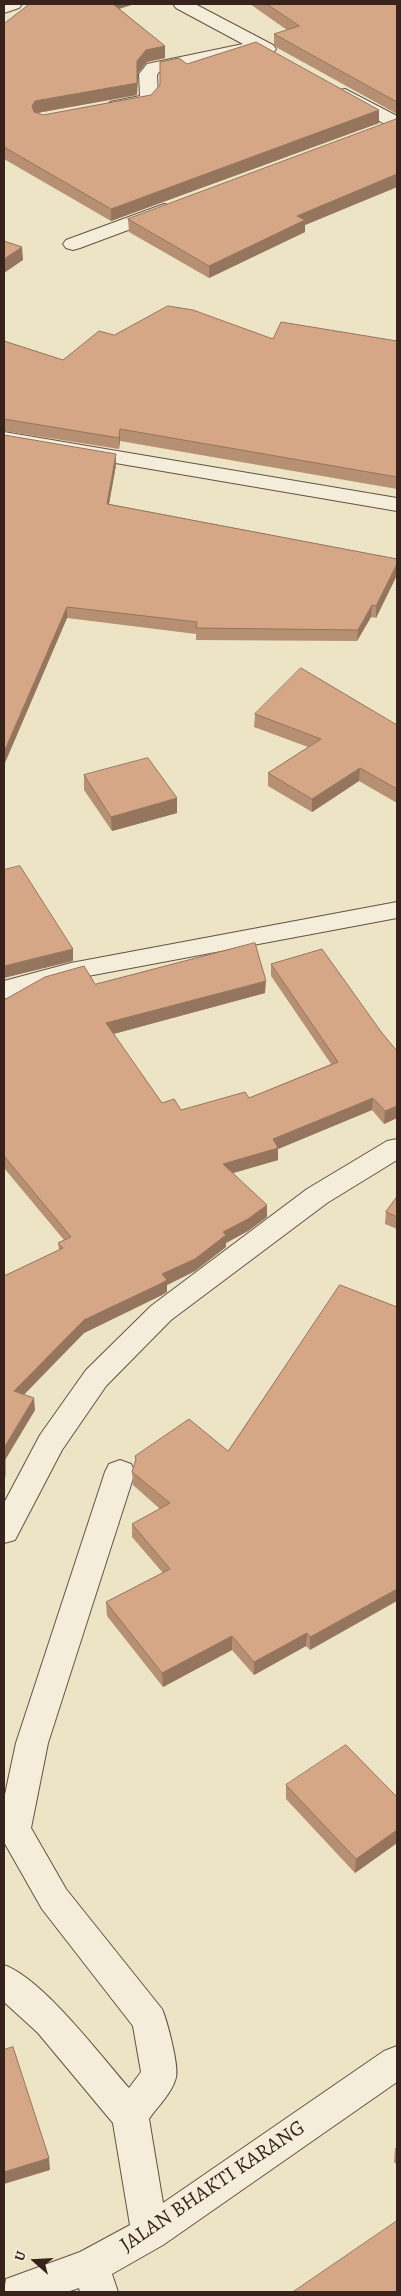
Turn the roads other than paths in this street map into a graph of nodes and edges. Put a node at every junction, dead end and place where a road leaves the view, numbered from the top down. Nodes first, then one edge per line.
1 (13, 4) edge
2 (182, 4) edge
3 (4, 8) edge
4 (260, 46) junction
5 (286, 60) edge
6 (329, 84) edge
7 (99, 109) edge
8 (397, 124) edge
9 (378, 131) edge
10 (182, 203) edge
11 (73, 244) dead end
12 (4, 438) edge
13 (397, 505) edge
14 (397, 910) edge
15 (4, 990) edge
16 (397, 1148) edge
17 (120, 1472) dead end
18 (4, 1531) edge
19 (4, 1980) edge
20 (397, 2062) edge
21 (130, 2116) junction
22 (150, 2233) junction
23 (95, 2279) edge
24 (19, 2292) edge

1 - 3 street
2 - 4 street
4 - 5 street
4 - 7 street
6 - 8 street
8 - 9 street
10 - 11 street
12 - 13 street
14 - 15 street
16 - 18 street
17 - 21 street
19 - 21 street
20 - 22 street, JALAN BHAKTI KARANG
21 - 22 street
22 - 23 street, JALAN BHAKTI KARANG
23 - 24 street, JALAN BHAKTI KARANG

